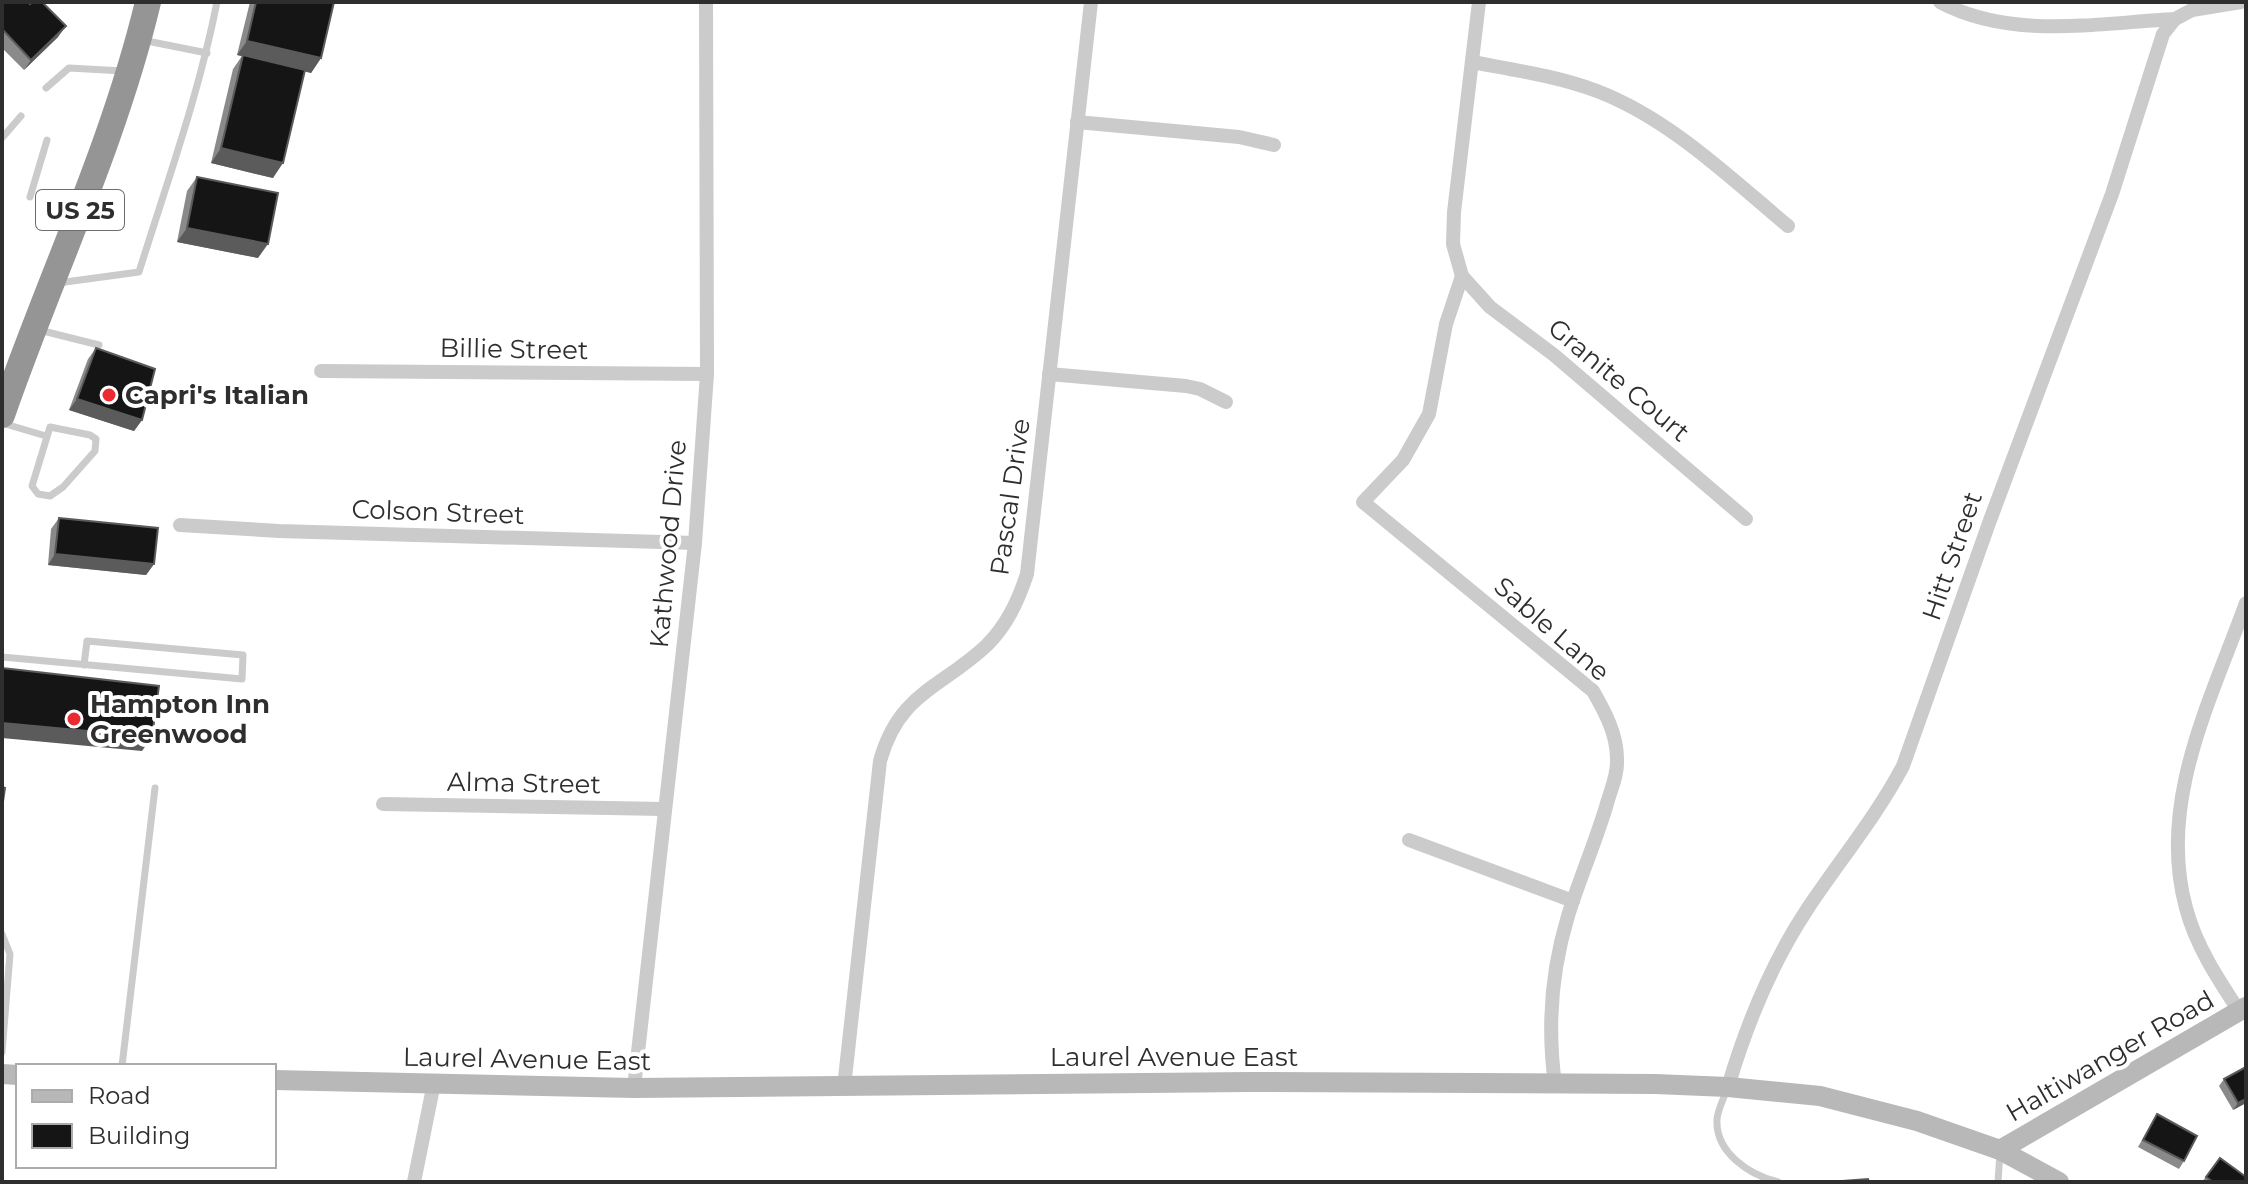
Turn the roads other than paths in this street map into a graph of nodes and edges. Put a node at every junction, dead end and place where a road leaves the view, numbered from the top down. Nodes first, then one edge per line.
1 (148, 2) edge
2 (217, 2) edge
3 (706, 2) edge
4 (1091, 2) edge
5 (1479, 2) edge
6 (1940, 2) edge
7 (2241, 2) edge
8 (2175, 19) junction
9 (139, 39) junction
10 (207, 53) junction
11 (1472, 62) junction
12 (129, 72) junction
13 (46, 88) dead end
14 (21, 116) dead end
15 (1077, 122) junction
16 (2, 138) edge
17 (47, 140) dead end
18 (1274, 145) dead end
19 (30, 197) dead end
20 (1788, 226) dead end
21 (1462, 276) junction
22 (52, 284) junction
23 (34, 328) junction
24 (99, 345) edge
25 (321, 371) dead end
26 (707, 374) junction
27 (1049, 374) junction
28 (1226, 402) dead end
29 (2, 415) edge
30 (2, 423) edge
31 (46, 436) junction
32 (1746, 519) dead end
33 (180, 525) dead end
34 (695, 543) junction
35 (2246, 603) edge
36 (2, 657) edge
37 (84, 665) junction
38 (155, 788) dead end
39 (383, 804) dead end
40 (665, 809) junction
41 (1409, 840) dead end
42 (1573, 901) junction
43 (2, 934) edge
44 (2242, 1009) edge
45 (2, 1052) edge
46 (122, 1064) edge
47 (276, 1080) edge
48 (434, 1083) junction
49 (1555, 1084) junction
50 (844, 1087) junction
51 (1728, 1087) junction
52 (634, 1088) junction
53 (2000, 1150) junction
54 (414, 1182) edge
55 (1778, 1182) edge
56 (1998, 1182) edge
57 (2059, 1182) edge

1 - 9 highway, US 25
2 - 10 lane
3 - 26 street, Kathwood Drive
4 - 15 street, Pascal Drive
5 - 11 street
6 - 8 street
7 - 8 street
8 - 51 street, Hitt Street
9 - 10 lane
9 - 12 highway, US 25
10 - 22 lane
11 - 20 street
11 - 21 street
12 - 13 lane
12 - 22 highway, US 25
14 - 16 lane
15 - 18 street
15 - 27 street, Pascal Drive
17 - 19 lane
21 - 32 street, Granite Court
21 - 42 street, Sable Lane
22 - 23 highway, US 25
23 - 24 lane
23 - 29 highway, US 25
25 - 26 street, Billie Street
26 - 34 street, Kathwood Drive
27 - 28 street
27 - 50 street, Pascal Drive
30 - 31 lane
31 - 31 lane
33 - 34 street, Colson Street
34 - 40 street, Kathwood Drive
35 - 44 street
36 - 37 lane
37 - 37 lane
38 - 46 lane
39 - 40 street, Alma Street
40 - 52 street, Kathwood Drive
41 - 42 street
42 - 49 street, Sable Lane
43 - 45 lane
44 - 53 street, Haltiwanger Road
47 - 48 street, Laurel Avenue East
48 - 52 street, Laurel Avenue East
48 - 54 street
49 - 50 street, Laurel Avenue East
49 - 51 street, Laurel Avenue East
50 - 52 street, Laurel Avenue East
51 - 53 street, Laurel Avenue East
51 - 55 lane
53 - 56 lane
53 - 57 street, Laurel Avenue East

